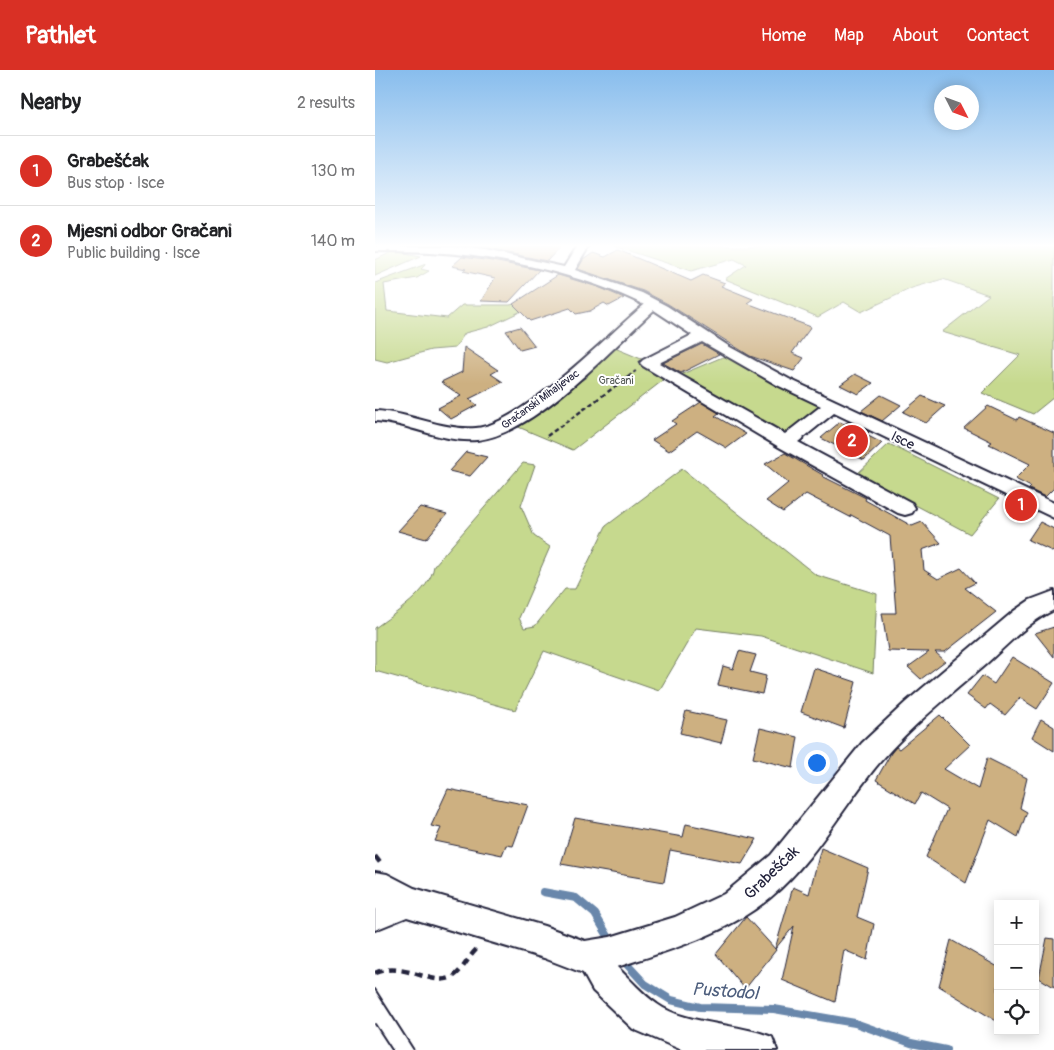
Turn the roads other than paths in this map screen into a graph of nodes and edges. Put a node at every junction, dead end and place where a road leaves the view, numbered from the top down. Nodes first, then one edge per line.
1 (620, 292) edge
2 (653, 304) junction
3 (702, 336) junction
4 (832, 406) junction
5 (375, 416) edge
6 (785, 443) junction
7 (905, 508) dead end
8 (1054, 511) edge
9 (1054, 600) edge
10 (375, 887) edge
11 (407, 901) junction
12 (375, 914) edge
13 (613, 951) junction
14 (759, 1050) edge

1 - 2 street, Isce
2 - 3 street, Isce
2 - 5 street, Gračanski Mihaljevac
3 - 4 street, Isce
3 - 6 street
4 - 6 street
4 - 8 street, Isce
6 - 7 street
9 - 13 street, Grabešćak
10 - 11 street, Grabešćak
11 - 12 street
11 - 13 street, Grabešćak
13 - 14 street

